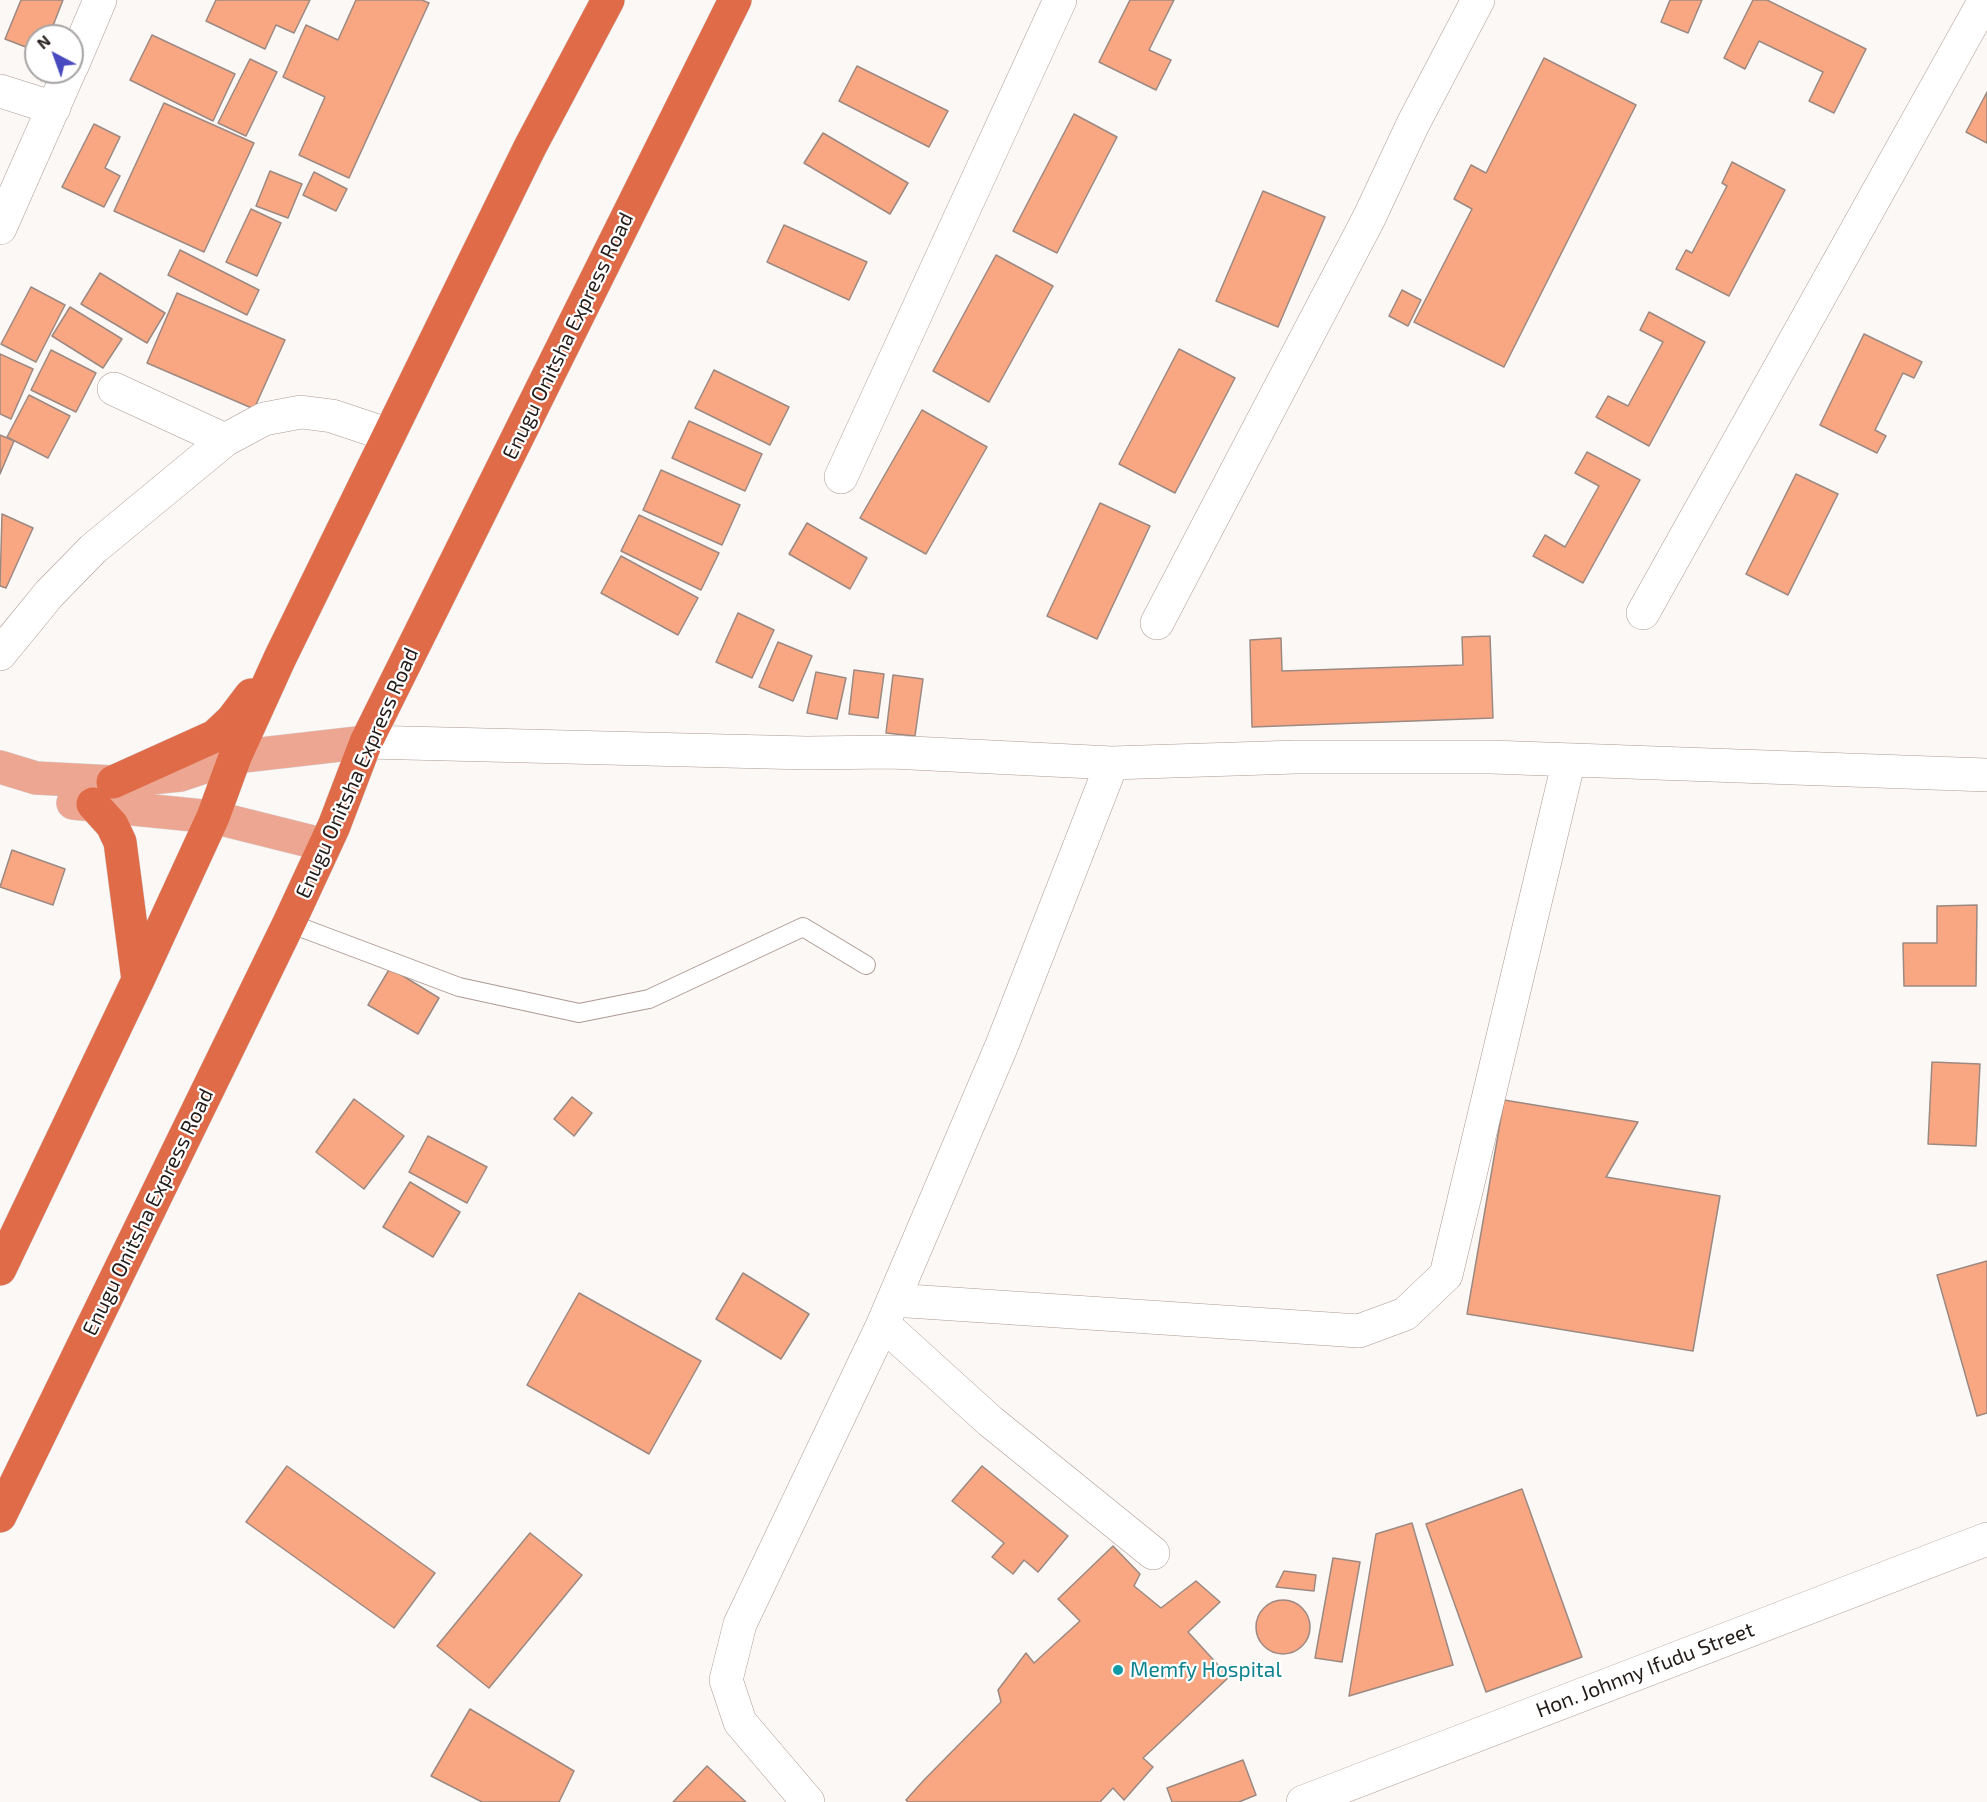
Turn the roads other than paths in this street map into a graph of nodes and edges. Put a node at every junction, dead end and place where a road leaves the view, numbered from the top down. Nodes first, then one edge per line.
1 (100, 0) edge
2 (608, 0) edge
3 (735, 0) edge
4 (1060, 0) edge
5 (1478, 0) edge
6 (1984, 0) edge
7 (84, 38) edge
8 (64, 84) edge
9 (0, 91) edge
10 (54, 108) junction
11 (0, 228) edge
12 (114, 389) dead end
13 (389, 435) junction
14 (225, 440) junction
15 (841, 477) dead end
16 (1643, 614) dead end
17 (1157, 623) dead end
18 (0, 654) edge
19 (280, 658) junction
20 (366, 742) junction
21 (235, 757) junction
22 (1569, 760) junction
23 (1112, 763) junction
24 (0, 767) edge
25 (1987, 775) edge
26 (103, 793) junction
27 (213, 817) junction
28 (325, 845) junction
29 (289, 923) junction
30 (866, 965) dead end
31 (138, 981) junction
32 (0, 1269) edge
33 (888, 1312) junction
34 (0, 1516) edge
35 (1987, 1539) edge
36 (1153, 1553) dead end
37 (808, 1802) edge
38 (1303, 1802) edge

1 - 7 street
2 - 13 highway
3 - 20 highway, Enugu Onitsha Express Road
4 - 15 street
5 - 17 street
6 - 16 street
8 - 10 street
9 - 10 street
10 - 11 street
12 - 14 street
13 - 14 street
13 - 19 highway
14 - 18 street
19 - 21 highway
19 - 26 highway
20 - 21 main road
20 - 23 street
20 - 28 highway, Enugu Onitsha Express Road
21 - 26 main road
21 - 27 highway
22 - 23 street
22 - 25 street
22 - 33 street
23 - 33 street
24 - 26 main road
26 - 27 main road
26 - 31 highway
27 - 28 main road
27 - 31 highway
28 - 29 highway, Enugu Onitsha Express Road
29 - 30 lane
29 - 34 highway, Enugu Onitsha Express Road
31 - 32 highway
33 - 36 street
33 - 37 street
35 - 38 street, Hon. Johnny Ifudu Street

